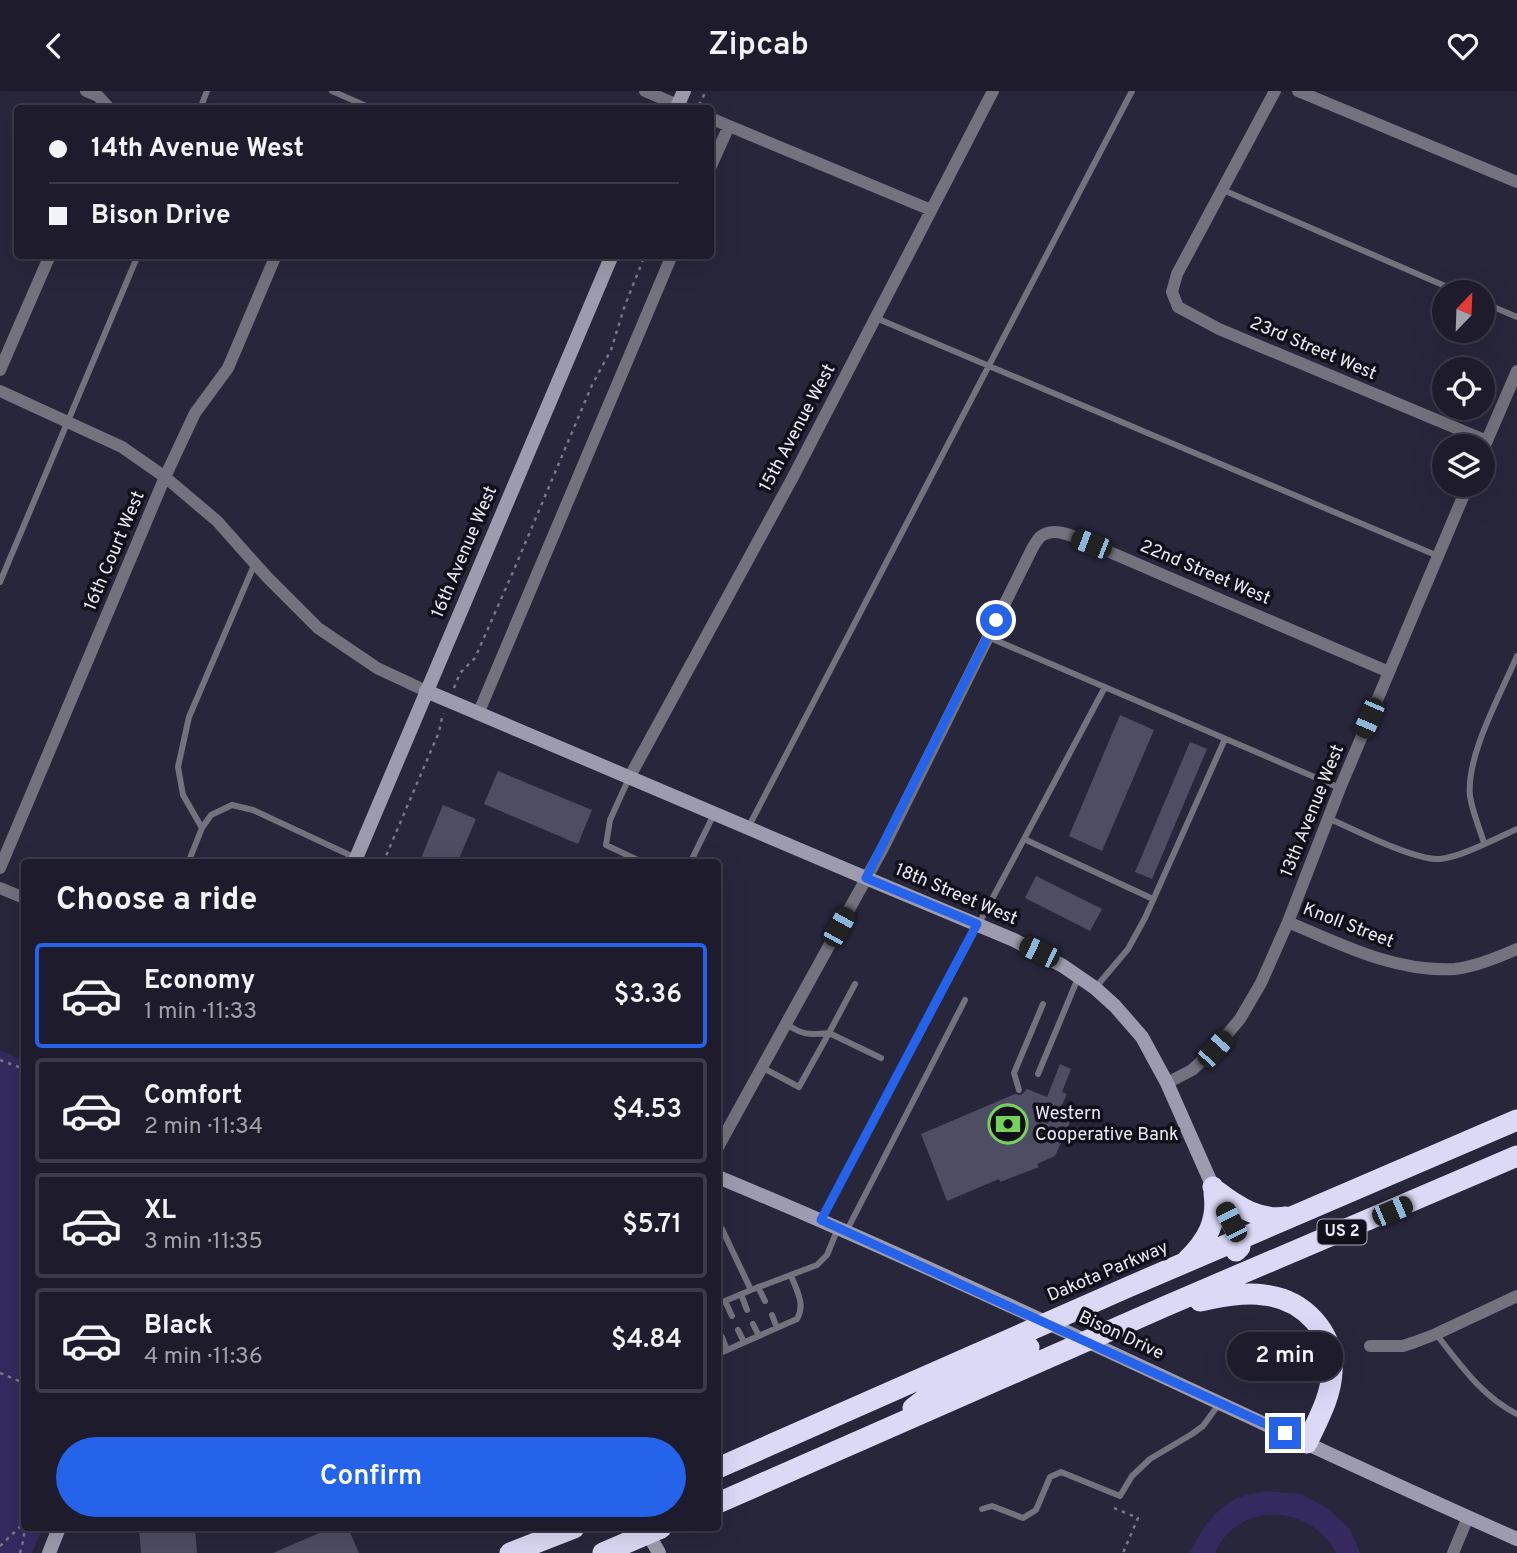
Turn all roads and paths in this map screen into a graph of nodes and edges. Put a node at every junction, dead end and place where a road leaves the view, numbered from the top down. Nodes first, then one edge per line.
1 (86, 91) edge
2 (332, 91) edge
3 (645, 91) edge
4 (993, 91) edge
5 (1132, 91) edge
6 (1275, 91) edge
7 (1298, 91) edge
8 (681, 103) edge
9 (106, 105) edge
10 (364, 105) edge
11 (714, 120) edge
12 (729, 126) junction
13 (714, 159) edge
14 (1517, 182) edge
15 (1223, 190) junction
16 (932, 210) junction
17 (48, 259) edge
18 (136, 259) edge
19 (274, 259) edge
20 (610, 259) edge
21 (643, 259) edge
22 (670, 259) edge
23 (1432, 280) edge
24 (1495, 308) edge
25 (1517, 317) edge
26 (875, 318) junction
27 (989, 366) junction
28 (0, 370) edge
29 (1517, 371) edge
30 (0, 391) edge
31 (69, 421) junction
32 (1458, 434) edge
33 (1490, 434) edge
34 (165, 477) junction
35 (1463, 497) edge
36 (1438, 556) junction
37 (255, 563) junction
38 (0, 582) edge
39 (988, 637) junction
40 (1517, 656) edge
41 (1389, 671) junction
42 (1105, 687) junction
43 (426, 691) junction
44 (448, 700) junction
45 (478, 714) junction
46 (1225, 739) junction
47 (629, 778) junction
48 (1340, 788) junction
49 (715, 814) junction
50 (1328, 818) junction
51 (202, 828) junction
52 (748, 828) junction
53 (1517, 829) edge
54 (1024, 839) junction
55 (1485, 843) junction
56 (190, 859) edge
57 (353, 859) edge
58 (355, 859) edge
59 (385, 859) edge
60 (636, 859) edge
61 (692, 859) edge
62 (0, 868) edge
63 (866, 878) junction
64 (0, 888) edge
65 (21, 897) edge
66 (1153, 899) junction
67 (1288, 922) junction
68 (977, 924) junction
69 (1517, 949) edge
70 (1079, 977) junction
71 (855, 983) dead end
72 (1095, 988) junction
73 (965, 1000) dead end
74 (1043, 1004) dead end
75 (786, 1024) junction
76 (828, 1033) junction
77 (881, 1058) dead end
78 (0, 1060) edge
79 (21, 1068) edge
80 (762, 1068) junction
81 (1038, 1074) dead end
82 (1167, 1083) junction
83 (1019, 1090) dead end
84 (1517, 1120) edge
85 (721, 1142) edge
86 (1517, 1156) edge
87 (721, 1178) edge
88 (1213, 1188) junction
89 (1294, 1216) junction
90 (821, 1220) junction
91 (721, 1228) edge
92 (842, 1230) junction
93 (1240, 1239) junction
94 (1180, 1266) junction
95 (791, 1275) junction
96 (755, 1289) junction
97 (741, 1294) junction
98 (1127, 1295) junction
99 (1517, 1296) edge
100 (725, 1301) junction
101 (765, 1301) dead end
102 (721, 1303) edge
103 (1166, 1306) junction
104 (747, 1310) dead end
105 (772, 1315) dead end
106 (732, 1316) dead end
107 (754, 1324) dead end
108 (777, 1328) junction
109 (738, 1330) dead end
110 (1064, 1331) junction
111 (1436, 1334) junction
112 (722, 1336) dead end
113 (759, 1336) junction
114 (744, 1342) junction
115 (1370, 1346) dead end
116 (727, 1350) junction
117 (721, 1353) edge
118 (981, 1360) junction
119 (0, 1373) edge
120 (21, 1382) edge
121 (1220, 1403) junction
122 (1517, 1414) edge
123 (890, 1427) junction
124 (1307, 1443) junction
125 (721, 1467) edge
126 (721, 1502) edge
127 (1114, 1508) dead end
128 (982, 1509) dead end
129 (1468, 1517) junction
130 (21, 1526) edge
131 (24, 1531) edge
132 (59, 1531) edge
133 (566, 1531) edge
134 (649, 1531) edge
135 (651, 1531) edge
136 (1517, 1539) edge
137 (0, 1546) edge
138 (20, 1553) edge
139 (49, 1553) edge
140 (510, 1553) edge
141 (603, 1553) edge
142 (659, 1553) edge
143 (1123, 1553) edge
144 (1453, 1553) edge

1 - 9 street
2 - 10 lane
3 - 8 street
4 - 16 street, 15th Avenue West
5 - 27 lane
6 - 15 street, 23rd Street West
7 - 14 street
11 - 12 street
12 - 13 street
12 - 16 street
15 - 23 lane
15 - 32 street, 23rd Street West
16 - 26 street, 15th Avenue West
17 - 28 street
18 - 31 lane
19 - 34 street, 16th Court West
20 - 43 street, 16th Avenue West
21 - 44 path
22 - 45 street
24 - 25 lane
26 - 27 lane
26 - 47 street, 15th Avenue West
27 - 36 lane
27 - 52 lane
29 - 33 street
30 - 31 street
31 - 34 street
31 - 38 lane
34 - 37 street
34 - 62 street, 16th Court West
35 - 36 street, 13th Avenue West
36 - 41 street, 13th Avenue West
37 - 43 street
37 - 51 lane
39 - 41 street, 22nd Street West
39 - 42 lane
39 - 63 street, 22nd Street West
40 - 55 lane
41 - 48 street, 13th Avenue West
42 - 46 lane
42 - 54 lane
43 - 44 street, 18th Street West
43 - 58 street, 16th Avenue West
44 - 45 street, 18th Street West
44 - 59 path
45 - 47 street, 18th Street West
46 - 48 lane
46 - 66 lane
47 - 49 street, 18th Street West
47 - 60 lane
48 - 50 street, 13th Avenue West
49 - 52 street, 18th Street West
49 - 61 lane
50 - 55 lane
50 - 67 street, 13th Avenue West
51 - 56 lane
51 - 57 lane
52 - 63 street, 18th Street West
53 - 55 lane
54 - 66 lane
54 - 68 lane
63 - 68 street, 18th Street West
63 - 75 street, 22nd Street West
64 - 65 street
66 - 72 lane
67 - 69 street, Knoll Street
67 - 82 street, 13th Avenue West
68 - 70 street, 18th Street West
68 - 90 lane
70 - 72 street, 18th Street West
70 - 81 lane
71 - 76 lane
72 - 82 street, 18th Street West
73 - 92 lane
74 - 83 lane
75 - 76 lane
75 - 80 street, 22nd Street West
76 - 77 lane
76 - 80 lane
78 - 79 path
80 - 85 street, 22nd Street West
82 - 88 street, 18th Street West
84 - 89 highway, Dakota Parkway / US 2
86 - 103 highway, US 2
87 - 90 street, Bison Drive
88 - 89 highway
88 - 93 highway
88 - 94 highway
89 - 93 highway, Dakota Parkway / US 2
90 - 92 street, Bison Drive
91 - 96 lane
92 - 95 lane
92 - 110 street, Bison Drive
93 - 94 highway, Dakota Parkway / US 2
93 - 98 highway
94 - 98 highway, Dakota Parkway / US 2
95 - 96 lane
95 - 108 lane
96 - 97 lane
96 - 101 lane
97 - 100 lane
97 - 104 lane
98 - 110 highway
98 - 118 highway, Dakota Parkway / US 2
99 - 111 street
100 - 102 lane
100 - 106 lane
103 - 123 highway, US 2
103 - 124 highway
105 - 108 lane
107 - 113 lane
108 - 113 lane
109 - 114 lane
110 - 118 highway
110 - 121 street, Bison Drive
111 - 115 street
111 - 122 lane
112 - 116 lane
113 - 114 lane
114 - 116 lane
116 - 117 lane
118 - 123 highway
118 - 125 highway, Dakota Parkway / US 2
119 - 120 path
121 - 124 street, Bison Drive
121 - 128 lane
123 - 126 highway, US 2
124 - 129 street, Bison Drive
127 - 143 path
129 - 136 street
129 - 144 street
130 - 137 path
131 - 138 path
132 - 139 street
133 - 140 highway
134 - 141 highway
135 - 142 street

